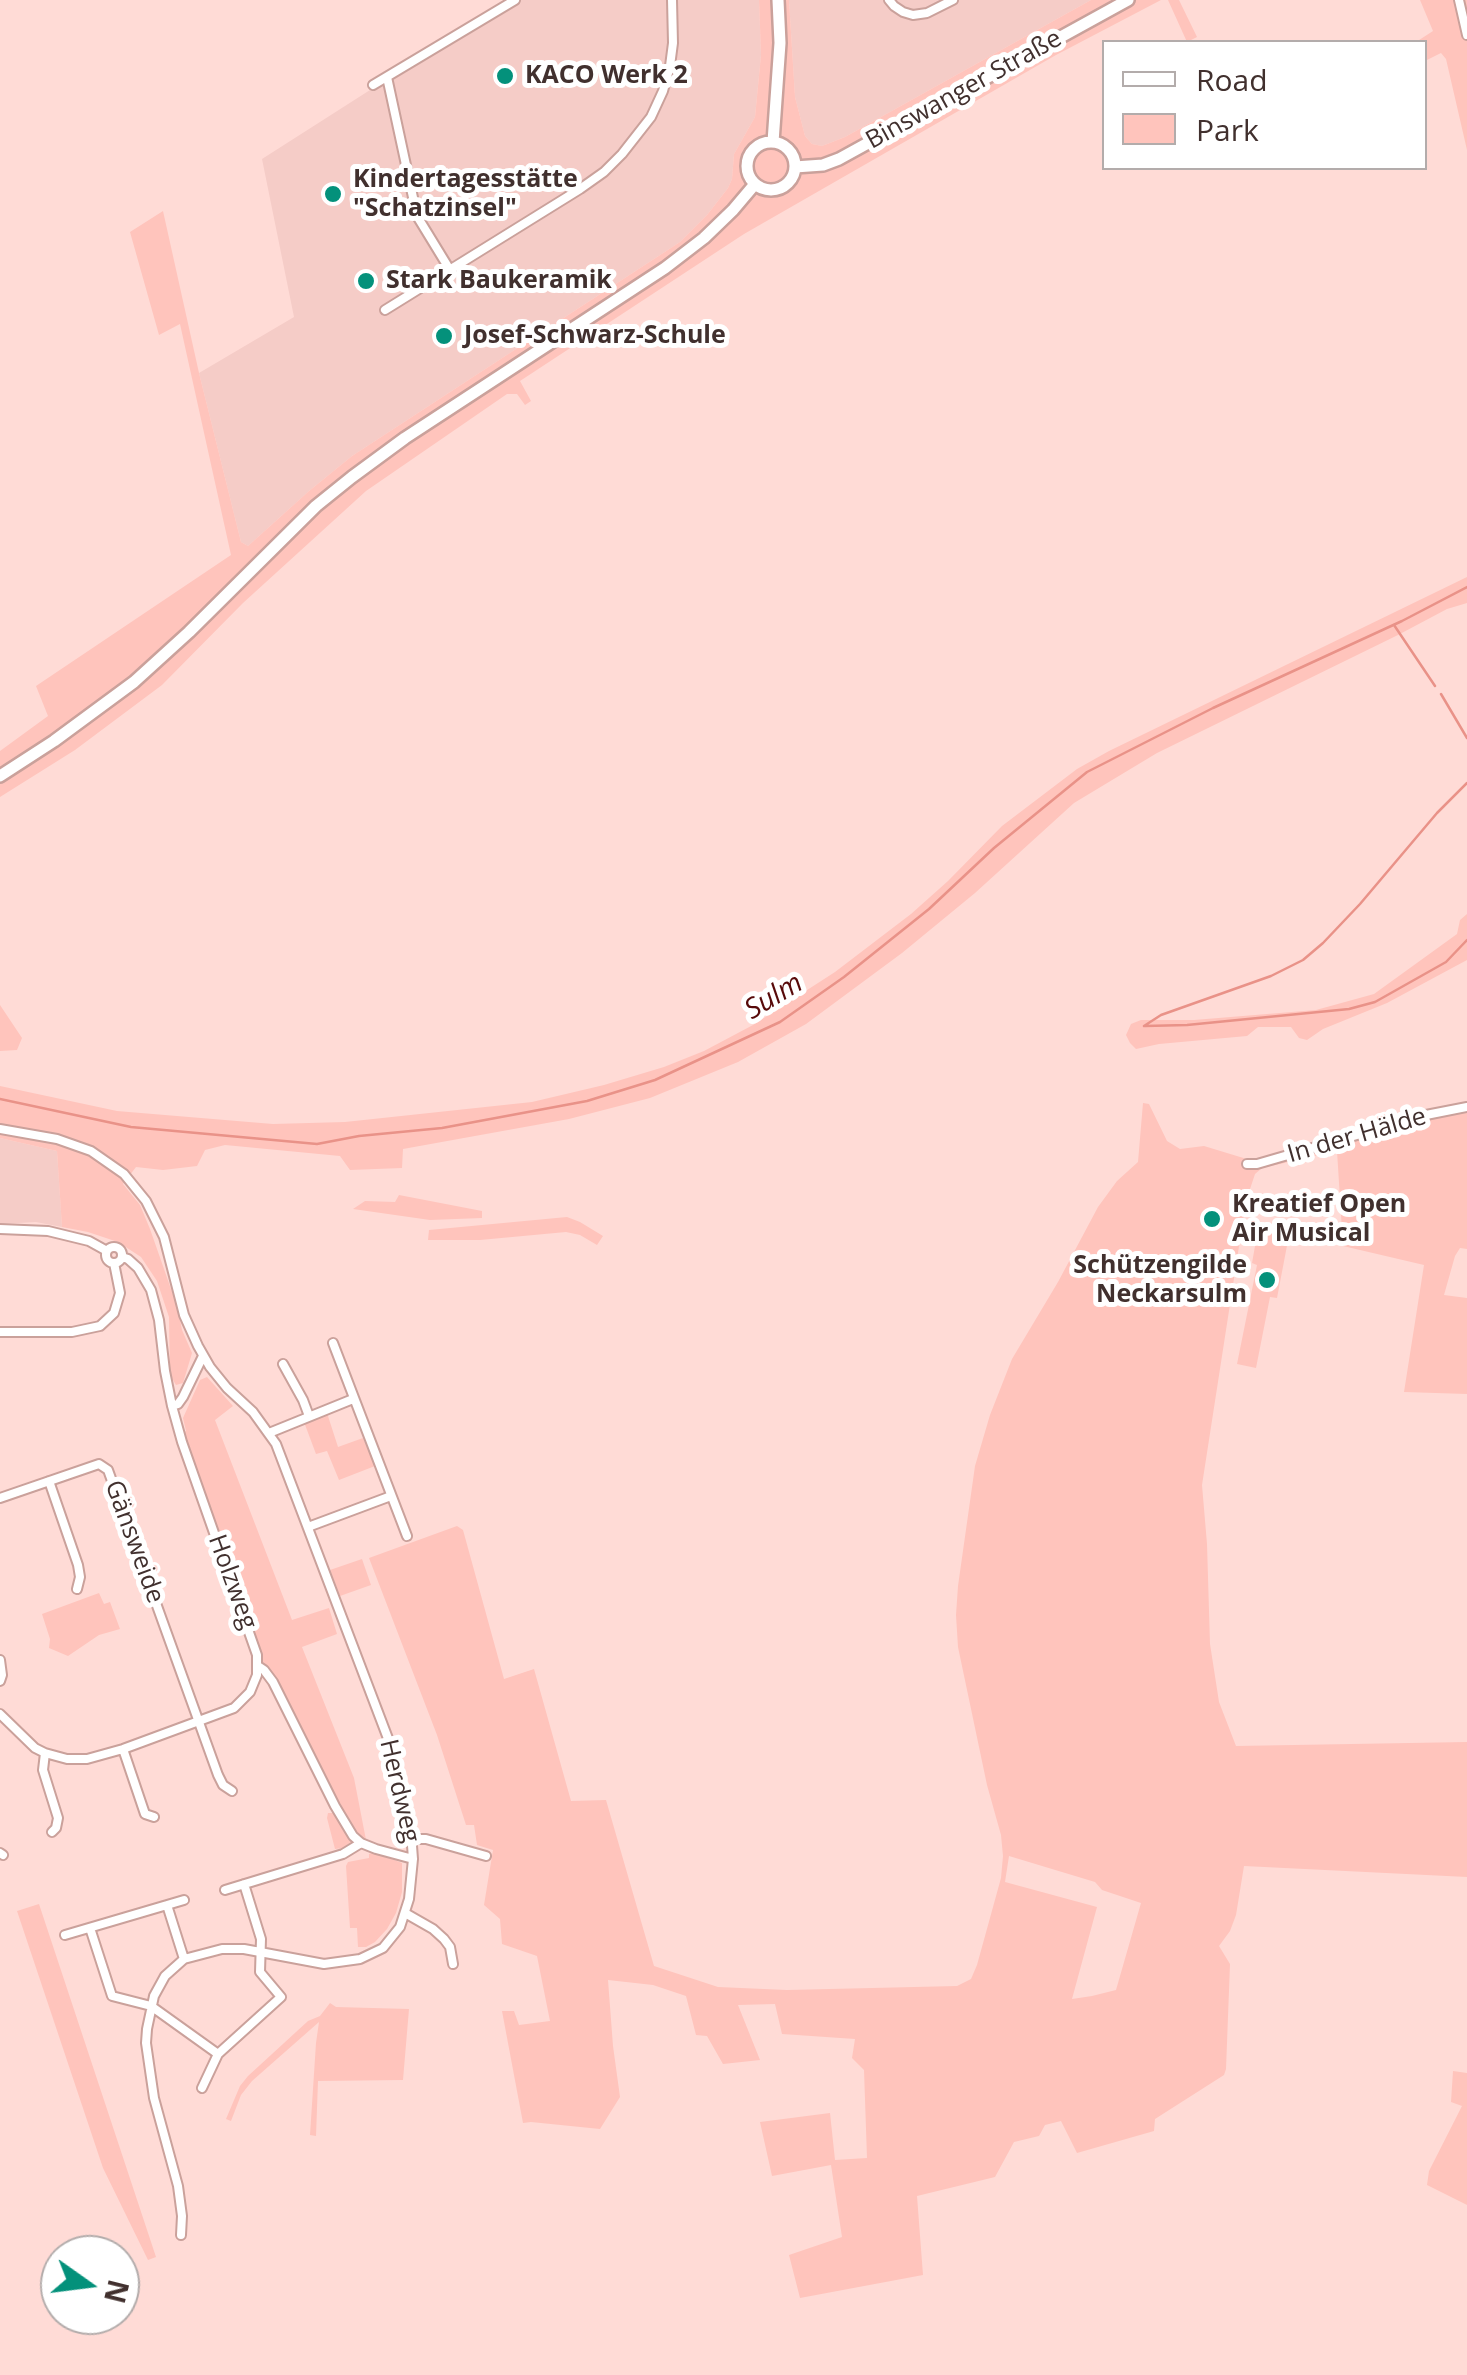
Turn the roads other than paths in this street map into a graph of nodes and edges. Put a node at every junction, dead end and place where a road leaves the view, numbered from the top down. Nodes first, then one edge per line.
1 (515, 0) edge
2 (672, 0) edge
3 (778, 0) edge
4 (889, 0) edge
5 (953, 0) edge
6 (1128, 0) edge
7 (1459, 0) edge
8 (1467, 35) edge
9 (387, 78) junction
10 (373, 85) dead end
11 (773, 142) junction
12 (795, 167) junction
13 (755, 184) junction
14 (450, 270) junction
15 (385, 310) dead end
16 (0, 776) edge
17 (1467, 1107) edge
18 (0, 1129) edge
19 (1247, 1164) dead end
20 (0, 1229) edge
21 (118, 1260) junction
22 (0, 1332) edge
23 (333, 1343) dead end
24 (203, 1355) junction
25 (284, 1364) dead end
26 (354, 1399) junction
27 (172, 1406) junction
28 (309, 1416) junction
29 (269, 1433) junction
30 (48, 1481) junction
31 (391, 1496) junction
32 (0, 1498) edge
33 (308, 1527) junction
34 (406, 1536) dead end
35 (77, 1589) dead end
36 (0, 1660) edge
37 (258, 1666) junction
38 (0, 1681) edge
39 (0, 1714) edge
40 (198, 1722) junction
41 (123, 1749) junction
42 (44, 1754) junction
43 (232, 1790) dead end
44 (154, 1818) dead end
45 (52, 1832) dead end
46 (413, 1839) junction
47 (362, 1843) junction
48 (486, 1856) dead end
49 (414, 1859) junction
50 (244, 1884) junction
51 (225, 1890) dead end
52 (184, 1900) dead end
53 (167, 1905) junction
54 (405, 1913) junction
55 (90, 1928) junction
56 (65, 1935) dead end
57 (262, 1953) junction
58 (184, 1959) junction
59 (453, 1964) dead end
60 (151, 2006) junction
61 (218, 2054) junction
62 (202, 2088) dead end
63 (181, 2235) dead end

1 - 9 street
2 - 14 street
3 - 11 main road
4 - 5 street
6 - 12 main road, Binswanger Straße
7 - 8 street
9 - 10 street
9 - 14 street
11 - 12 main road
11 - 13 main road
12 - 13 main road
13 - 16 main road
14 - 15 street
17 - 19 street, In der Hälde
18 - 24 street, Herdweg
20 - 21 street, Holzweg
21 - 22 street
21 - 27 street, Holzweg
23 - 26 street
24 - 27 street
24 - 29 street, Herdweg
25 - 28 street
26 - 28 street
26 - 31 street
27 - 37 street, Holzweg
28 - 29 street
29 - 33 street, Herdweg
30 - 32 street, Gänsweide
30 - 35 street
30 - 40 street, Gänsweide
31 - 33 street
31 - 34 street
33 - 46 street, Herdweg
36 - 38 street
37 - 40 street
37 - 47 street, Holzweg
39 - 42 street
40 - 41 street
40 - 43 street
41 - 42 street
41 - 44 street
42 - 45 street
46 - 48 street
46 - 49 street, Herdweg
47 - 49 street
47 - 50 street
49 - 54 street, Herdweg
50 - 51 street
50 - 57 street
52 - 53 street
53 - 55 street
53 - 58 street
54 - 57 street, Herdweg
54 - 59 street
55 - 56 street
55 - 60 street
57 - 58 street, Herdweg
57 - 61 street
58 - 60 street
60 - 61 street
60 - 63 street
61 - 62 street

